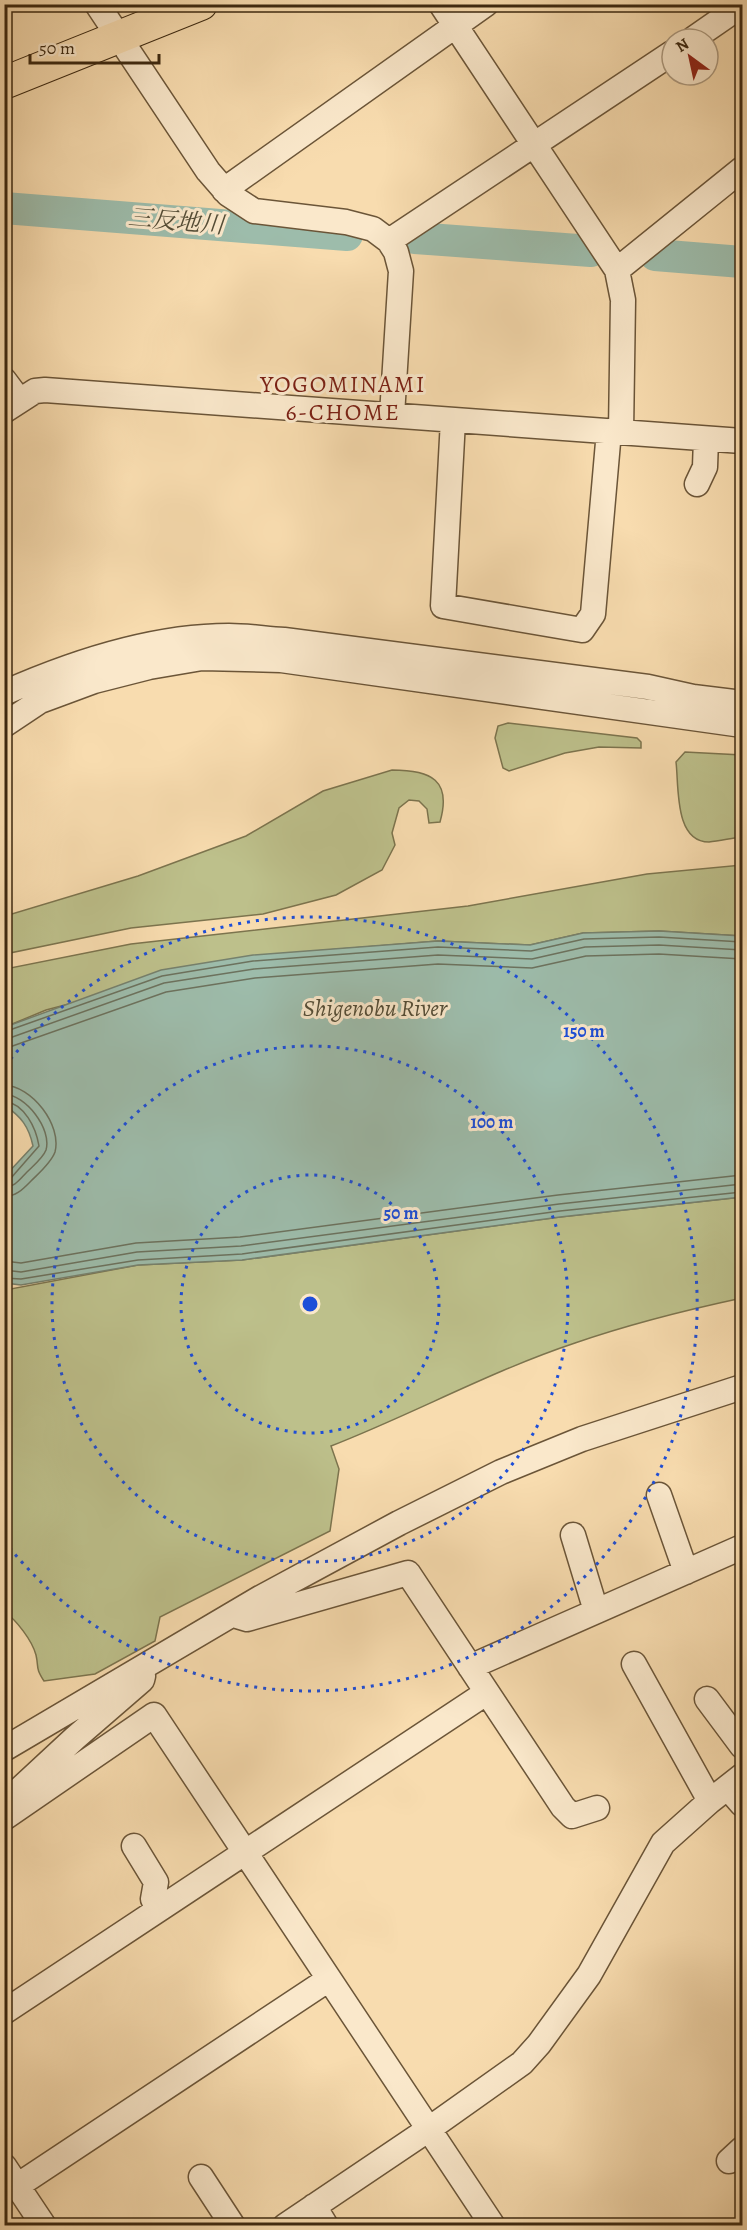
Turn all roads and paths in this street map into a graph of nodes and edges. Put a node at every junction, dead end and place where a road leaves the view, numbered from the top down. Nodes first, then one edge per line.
1 (97, 4) edge
2 (201, 4) edge
3 (441, 4) edge
4 (486, 4) edge
5 (742, 5) edge
6 (456, 26) junction
7 (710, 27) edge
8 (120, 38) junction
9 (660, 61) edge
10 (4, 83) edge
11 (535, 145) junction
12 (742, 169) edge
13 (224, 190) junction
14 (389, 241) junction
15 (617, 270) junction
16 (4, 380) edge
17 (12, 406) edge
18 (392, 415) junction
19 (453, 420) junction
20 (615, 432) junction
21 (706, 439) junction
22 (742, 441) edge
23 (697, 484) dead end
24 (4, 693) edge
25 (40, 701) junction
26 (742, 703) edge
27 (4, 708) edge
28 (4, 725) edge
29 (742, 725) edge
30 (742, 1387) edge
31 (659, 1495) dead end
32 (573, 1535) dead end
33 (741, 1551) edge
34 (686, 1572) junction
35 (596, 1611) junction
36 (232, 1614) junction
37 (634, 1664) dead end
38 (145, 1665) junction
39 (470, 1667) junction
40 (486, 1693) junction
41 (707, 1699) dead end
42 (742, 1746) edge
43 (4, 1749) edge
44 (730, 1792) edge
45 (4, 1804) edge
46 (597, 1808) dead end
47 (4, 1818) edge
48 (134, 1846) dead end
49 (244, 1852) junction
50 (159, 1909) junction
51 (328, 1979) junction
52 (4, 2012) edge
53 (429, 2129) junction
54 (11, 2176) edge
55 (201, 2177) dead end
56 (320, 2216) edge
57 (44, 2226) edge
58 (233, 2226) edge
59 (285, 2226) edge
60 (493, 2226) edge

1 - 8 street
2 - 8 main road
3 - 6 street
4 - 6 street
5 - 7 street
6 - 11 street
6 - 13 street
8 - 10 main road
8 - 13 street
9 - 11 street
11 - 14 street
11 - 15 street
12 - 15 street
13 - 14 street
14 - 18 street
15 - 20 street
16 - 17 street
17 - 18 street
18 - 19 street
19 - 20 street
19 - 20 street
20 - 21 street
21 - 22 street
21 - 23 street
24 - 26 street
25 - 27 street
25 - 28 street
25 - 29 street
30 - 36 street
31 - 34 street
32 - 35 street
33 - 34 street
34 - 35 street
35 - 39 street
36 - 38 street
36 - 39 street
37 - 44 street
38 - 43 street
38 - 45 street
39 - 40 street
40 - 46 street
40 - 49 street
41 - 42 street
44 - 53 street
47 - 49 street
48 - 50 street
49 - 50 street
49 - 51 street
50 - 52 street
51 - 53 street
51 - 54 street
53 - 56 street
53 - 60 street
54 - 57 street
55 - 58 street
56 - 59 street

